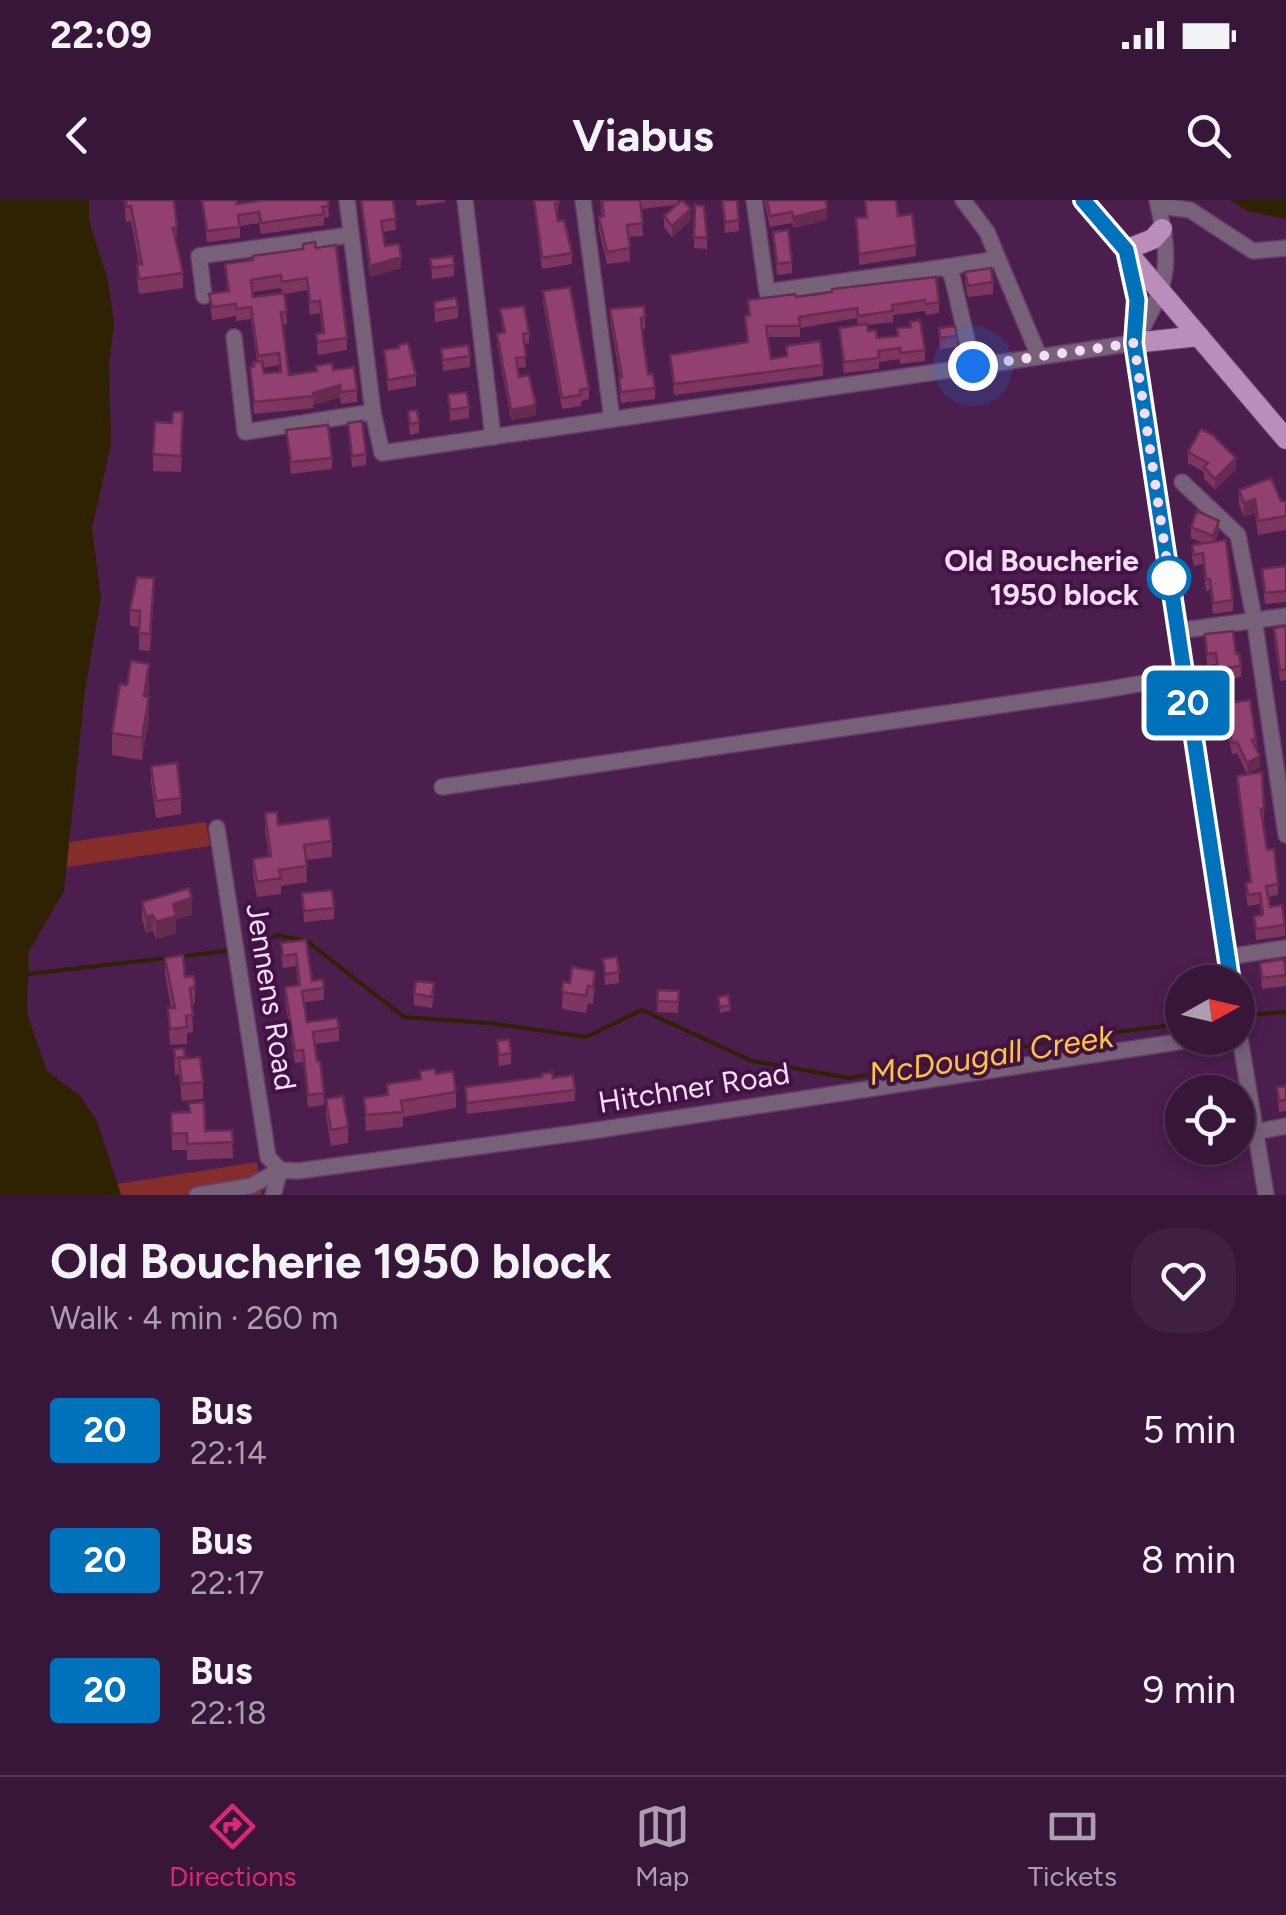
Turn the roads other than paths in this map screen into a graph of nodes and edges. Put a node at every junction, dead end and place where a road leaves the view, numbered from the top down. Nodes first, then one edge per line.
1 (346, 200) edge
2 (465, 200) edge
3 (583, 200) edge
4 (754, 200) edge
5 (963, 200) edge
6 (1083, 200) edge
7 (1158, 203) edge
8 (1162, 229) junction
9 (351, 234) junction
10 (1286, 248) edge
11 (1126, 250) junction
12 (998, 259) junction
13 (946, 266) junction
14 (1162, 292) junction
15 (204, 296) dead end
16 (1200, 336) junction
17 (234, 337) dead end
18 (1134, 343) junction
19 (1039, 356) junction
20 (973, 366) junction
21 (374, 412) junction
22 (612, 419) junction
23 (493, 437) junction
24 (1286, 439) edge
25 (1182, 482) dead end
26 (1286, 616) edge
27 (1254, 618) junction
28 (1177, 631) junction
29 (1184, 676) junction
30 (442, 786) dead end
31 (217, 828) dead end
32 (1286, 836) edge
33 (1286, 948) edge
34 (1228, 957) junction
35 (1229, 965) edge
36 (1165, 1044) edge
37 (1286, 1126) edge
38 (1255, 1132) joint
39 (280, 1170) junction
40 (196, 1195) edge
41 (272, 1195) edge
42 (1266, 1195) edge

1 - 9 street
2 - 23 street
3 - 22 street
4 - 13 street
5 - 12 street
6 - 11 main road
7 - 8 street
7 - 10 street
8 - 11 main road
8 - 14 street
9 - 15 street
9 - 21 street
11 - 14 main road
11 - 18 main road
12 - 13 street
12 - 19 street
13 - 20 street
14 - 16 main road
14 - 18 street
16 - 18 main road
16 - 24 main road
17 - 21 street
18 - 19 street
18 - 28 street
19 - 20 street
20 - 22 street
21 - 23 street
22 - 23 street
25 - 27 street
26 - 27 street
27 - 28 street
27 - 32 street
28 - 29 street
29 - 30 street
29 - 34 street
31 - 39 street, Jennens Road
33 - 34 street
34 - 35 street
36 - 39 street, Hitchner Road
37 - 38 street
38 - 42 street
39 - 40 street, Hitchner Road
39 - 41 street

